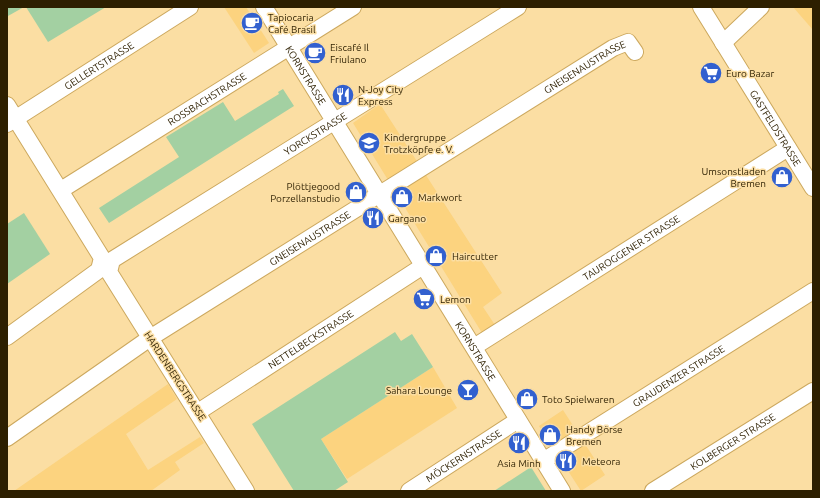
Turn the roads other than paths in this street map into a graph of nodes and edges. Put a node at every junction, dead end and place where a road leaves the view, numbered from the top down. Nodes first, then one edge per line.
1 (190, 7) edge
2 (264, 7) edge
3 (353, 7) edge
4 (518, 7) edge
5 (701, 7) edge
6 (761, 7) edge
7 (723, 43) junction
8 (288, 47) junction
9 (635, 52) dead end
10 (7, 105) edge
11 (11, 121) edge
12 (335, 121) junction
13 (788, 148) junction
14 (813, 188) edge
15 (61, 190) junction
16 (379, 195) junction
17 (107, 259) junction
18 (423, 266) junction
19 (813, 291) edge
20 (7, 337) edge
21 (150, 338) junction
22 (474, 347) junction
23 (813, 391) edge
24 (198, 412) junction
25 (518, 420) junction
26 (7, 438) edge
27 (543, 460) junction
28 (246, 491) edge
29 (409, 491) edge
30 (562, 491) edge
31 (653, 491) edge

1 - 11 street, GELLERTSTRASSE
2 - 8 street, KORNSTRASSE
3 - 8 street, ROSSBACHSTRASSE
4 - 12 street, YORCKSTRASSE
5 - 7 street, GASTFELDSTRASSE
6 - 7 street
7 - 13 street, GASTFELDSTRASSE
8 - 12 street, KORNSTRASSE
8 - 15 street, ROSSBACHSTRASSE
9 - 16 street, GNEISENAUSTRASSE
10 - 11 street, HARDENBERGSTRASSE
11 - 15 street, HARDENBERGSTRASSE
12 - 16 street, KORNSTRASSE
12 - 17 street, YORCKSTRASSE
13 - 14 street, GASTFELDSTRASSE
13 - 22 street, TAUROGGENER STRASSE
15 - 17 street, HARDENBERGSTRASSE
16 - 18 street, KORNSTRASSE
16 - 21 street, GNEISENAUSTRASSE
17 - 20 street, YORCKSTRASSE
17 - 21 street, HARDENBERGSTRASSE
18 - 22 street, KORNSTRASSE
18 - 24 street, NETTELBECKSTRASSE
19 - 27 street, GRAUDENZER STRASSE
21 - 24 street, HARDENBERGSTRASSE
21 - 26 street, GNEISENAUSTRASSE
22 - 25 street, KORNSTRASSE
23 - 31 street, KOLBERGER STRASSE
24 - 28 street, HARDENBERGSTRASSE
25 - 27 street, KORNSTRASSE
25 - 29 street, MÖCKERNSTRASSE
27 - 30 street, KORNSTRASSE

